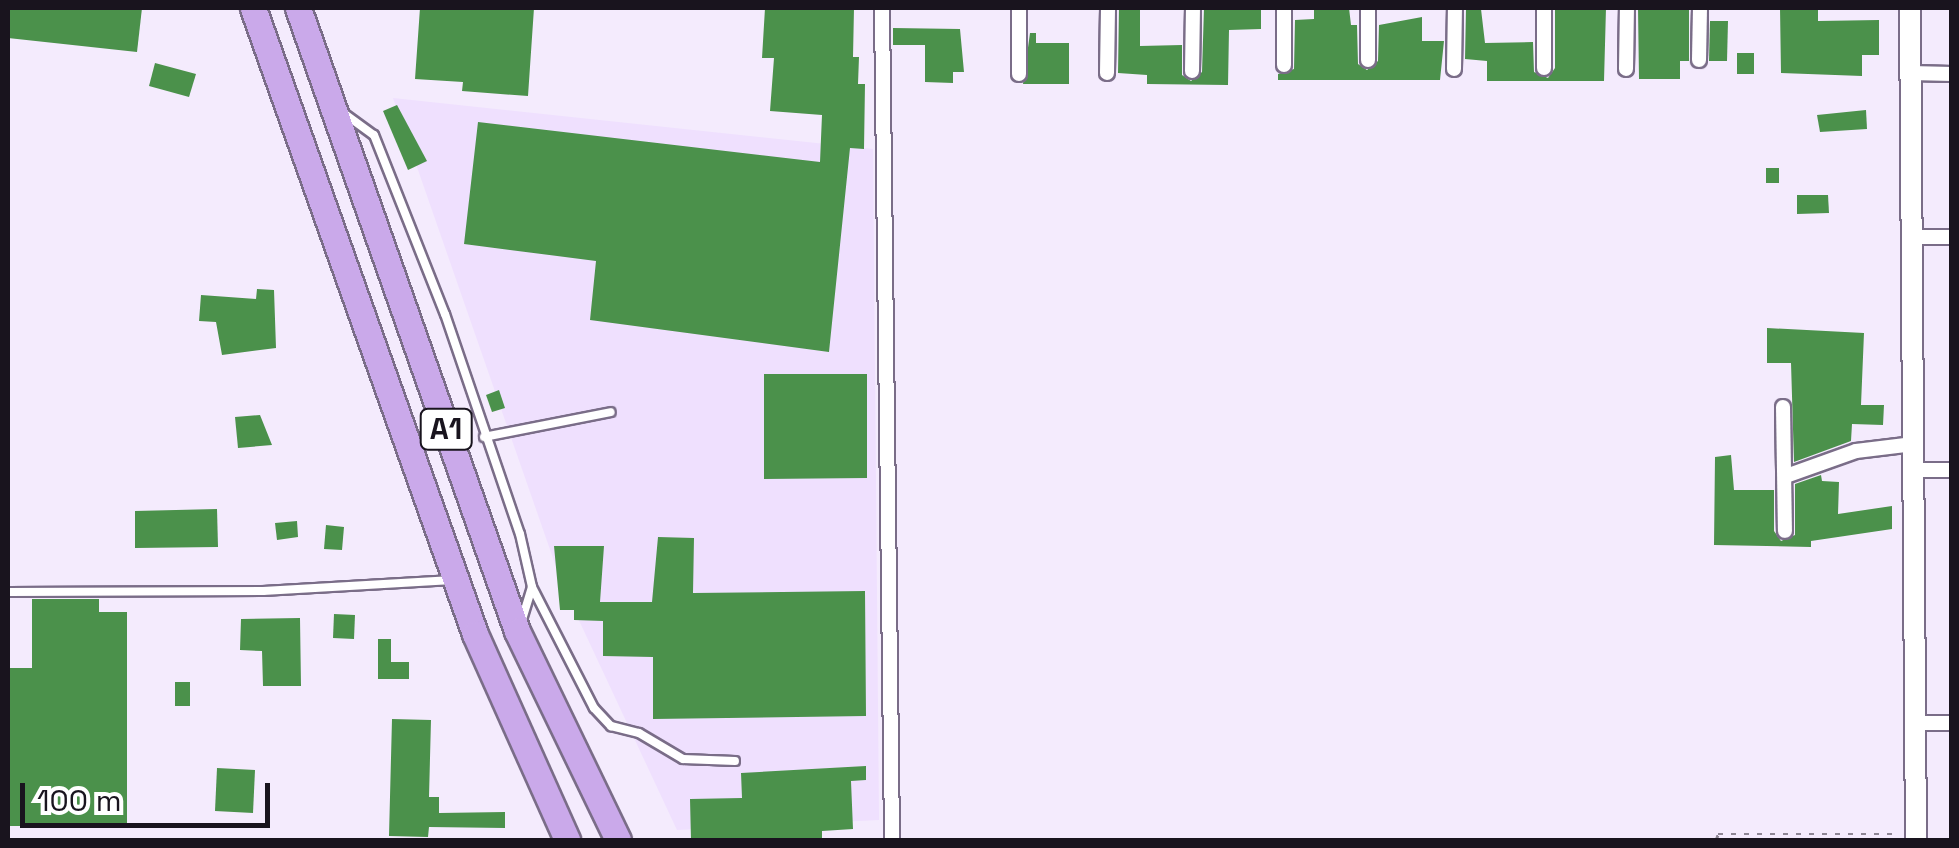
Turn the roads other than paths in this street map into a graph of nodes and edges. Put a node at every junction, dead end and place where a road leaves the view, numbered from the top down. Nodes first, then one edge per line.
1 (253, 8) edge
2 (298, 8) edge
3 (882, 8) edge
4 (1019, 8) edge
5 (1108, 8) edge
6 (1192, 8) edge
7 (1284, 8) edge
8 (1368, 8) edge
9 (1454, 8) edge
10 (1544, 8) edge
11 (1627, 8) edge
12 (1700, 8) edge
13 (1910, 8) edge
14 (1368, 60) dead end
15 (1699, 60) dead end
16 (1284, 65) dead end
17 (1544, 68) dead end
18 (1454, 69) dead end
19 (1626, 69) dead end
20 (1192, 71) dead end
21 (1106, 73) dead end
22 (1912, 73) junction
23 (1018, 74) dead end
24 (1952, 74) edge
25 (332, 104) junction
26 (1913, 237) junction
27 (1952, 237) edge
28 (1782, 407) dead end
29 (611, 412) dead end
30 (484, 437) junction
31 (1914, 444) junction
32 (1914, 470) junction
33 (1952, 470) edge
34 (1786, 476) junction
35 (1786, 531) dead end
36 (456, 580) junction
37 (532, 587) junction
38 (8, 592) edge
39 (518, 631) junction
40 (1916, 723) junction
41 (1952, 723) edge
42 (735, 760) dead end
43 (1916, 836) edge
44 (568, 840) edge
45 (618, 840) edge
46 (892, 840) edge

1 - 36 highway, A1
2 - 25 highway, A1
3 - 46 street
4 - 23 street
5 - 21 street
6 - 20 street
7 - 16 street
8 - 14 street
9 - 18 street
10 - 17 street
11 - 19 street
12 - 15 street
13 - 22 main road
22 - 24 street
22 - 26 main road
25 - 30 lane
25 - 39 highway, A1
26 - 27 street
26 - 31 main road
28 - 34 street
29 - 30 lane
30 - 37 lane
31 - 32 main road
31 - 34 street
32 - 33 street
32 - 40 main road
34 - 35 street
36 - 38 lane
36 - 44 highway, A1
37 - 39 lane
37 - 42 lane
39 - 45 highway, A1
40 - 41 street
40 - 43 main road

